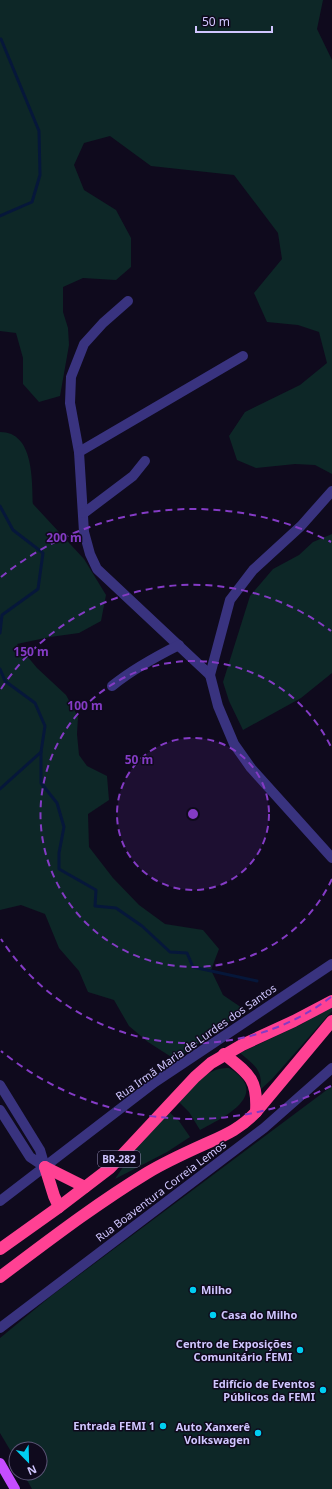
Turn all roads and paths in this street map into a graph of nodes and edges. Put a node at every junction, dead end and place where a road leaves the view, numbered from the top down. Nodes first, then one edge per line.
1 (128, 301) dead end
2 (243, 356) dead end
3 (79, 452) junction
4 (145, 461) dead end
5 (332, 491) edge
6 (84, 513) junction
7 (179, 645) junction
8 (210, 675) junction
9 (112, 686) dead end
10 (332, 858) edge
11 (332, 964) edge
12 (332, 1001) edge
13 (332, 1021) edge
14 (224, 1054) junction
15 (332, 1068) edge
16 (0, 1085) edge
17 (0, 1110) edge
18 (256, 1112) junction
19 (45, 1167) junction
20 (85, 1187) junction
21 (0, 1201) edge
22 (59, 1207) junction
23 (0, 1249) edge
24 (0, 1277) edge
25 (0, 1328) edge
26 (0, 1463) edge
27 (16, 1489) edge

1 - 3 street
2 - 3 street
3 - 6 street
4 - 6 street
5 - 8 street
6 - 7 street
7 - 8 street
7 - 9 street
8 - 10 street
11 - 19 street, Rua Irmã Maria de Lurdes dos Santos
12 - 14 highway, BR-282
13 - 18 highway, BR-282
14 - 18 highway
14 - 20 highway, BR-282
15 - 25 street, Rua Boaventura Correia Lemos
16 - 19 street
17 - 19 street
18 - 24 highway, BR-282
19 - 20 highway
19 - 21 street, Rua Irmã Maria de Lurdes dos Santos
19 - 22 highway
20 - 22 highway, BR-282
22 - 23 highway, BR-282
26 - 27 main road

